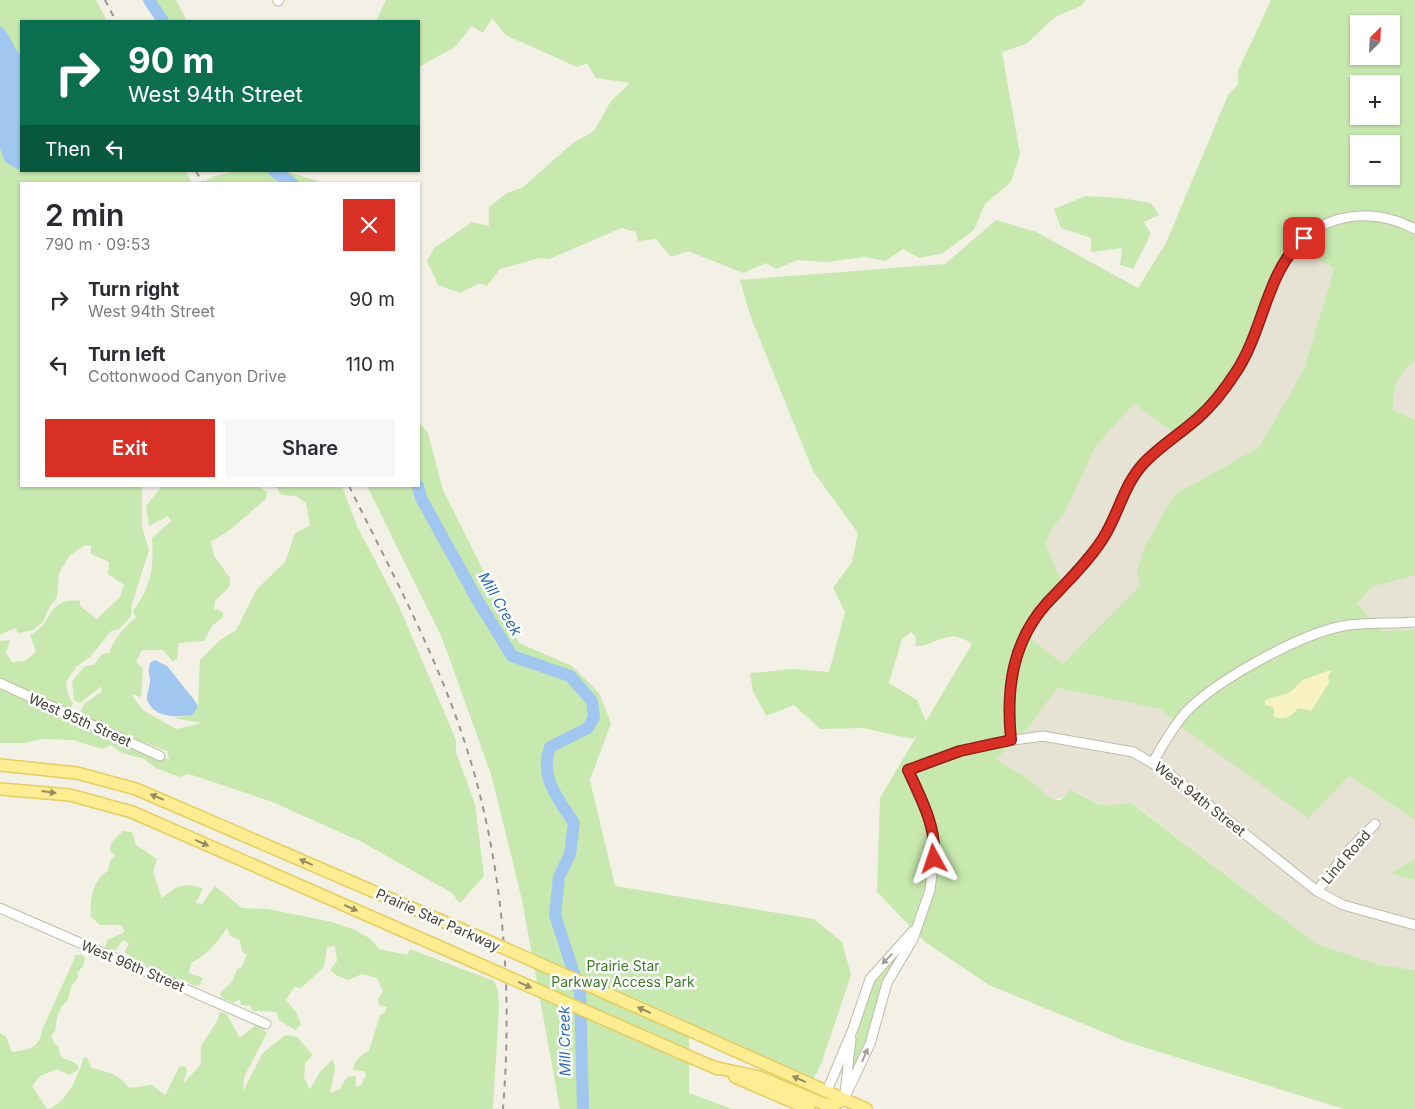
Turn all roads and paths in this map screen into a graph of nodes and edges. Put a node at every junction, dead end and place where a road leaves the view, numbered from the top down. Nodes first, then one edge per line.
1 (1415, 229) edge
2 (1415, 622) edge
3 (0, 683) edge
4 (1011, 740) junction
5 (160, 756) dead end
6 (1153, 762) junction
7 (0, 765) edge
8 (0, 788) edge
9 (1375, 824) dead end
10 (1317, 891) junction
11 (0, 908) edge
12 (919, 922) junction
13 (1415, 925) edge
14 (266, 1024) dead end
15 (853, 1030) junction
16 (713, 1067) junction
17 (827, 1091) junction
18 (823, 1106) edge
19 (843, 1106) edge
20 (809, 1109) edge
21 (866, 1109) edge

1 - 4 street
2 - 6 street
3 - 5 street, West 95th Street
4 - 6 street, West 94th Street
4 - 12 street, West 94th Street
6 - 10 street, West 94th Street
17 -> 7 main road, Prairie Star Parkway, bridge
8 -> 16 main road, Prairie Star Parkway, bridge
9 - 10 street, Lind Road
10 - 13 street, West 94th Street
11 - 14 street, West 96th Street
12 -> 15 street
19 -> 12 street
15 - 17 street
15 - 19 street
16 - 18 main road
16 - 20 main road, Prairie Star Parkway
17 - 18 main road
17 - 19 main road, Prairie Star Parkway
18 - 19 main road
19 - 21 main road, Prairie Star Parkway

